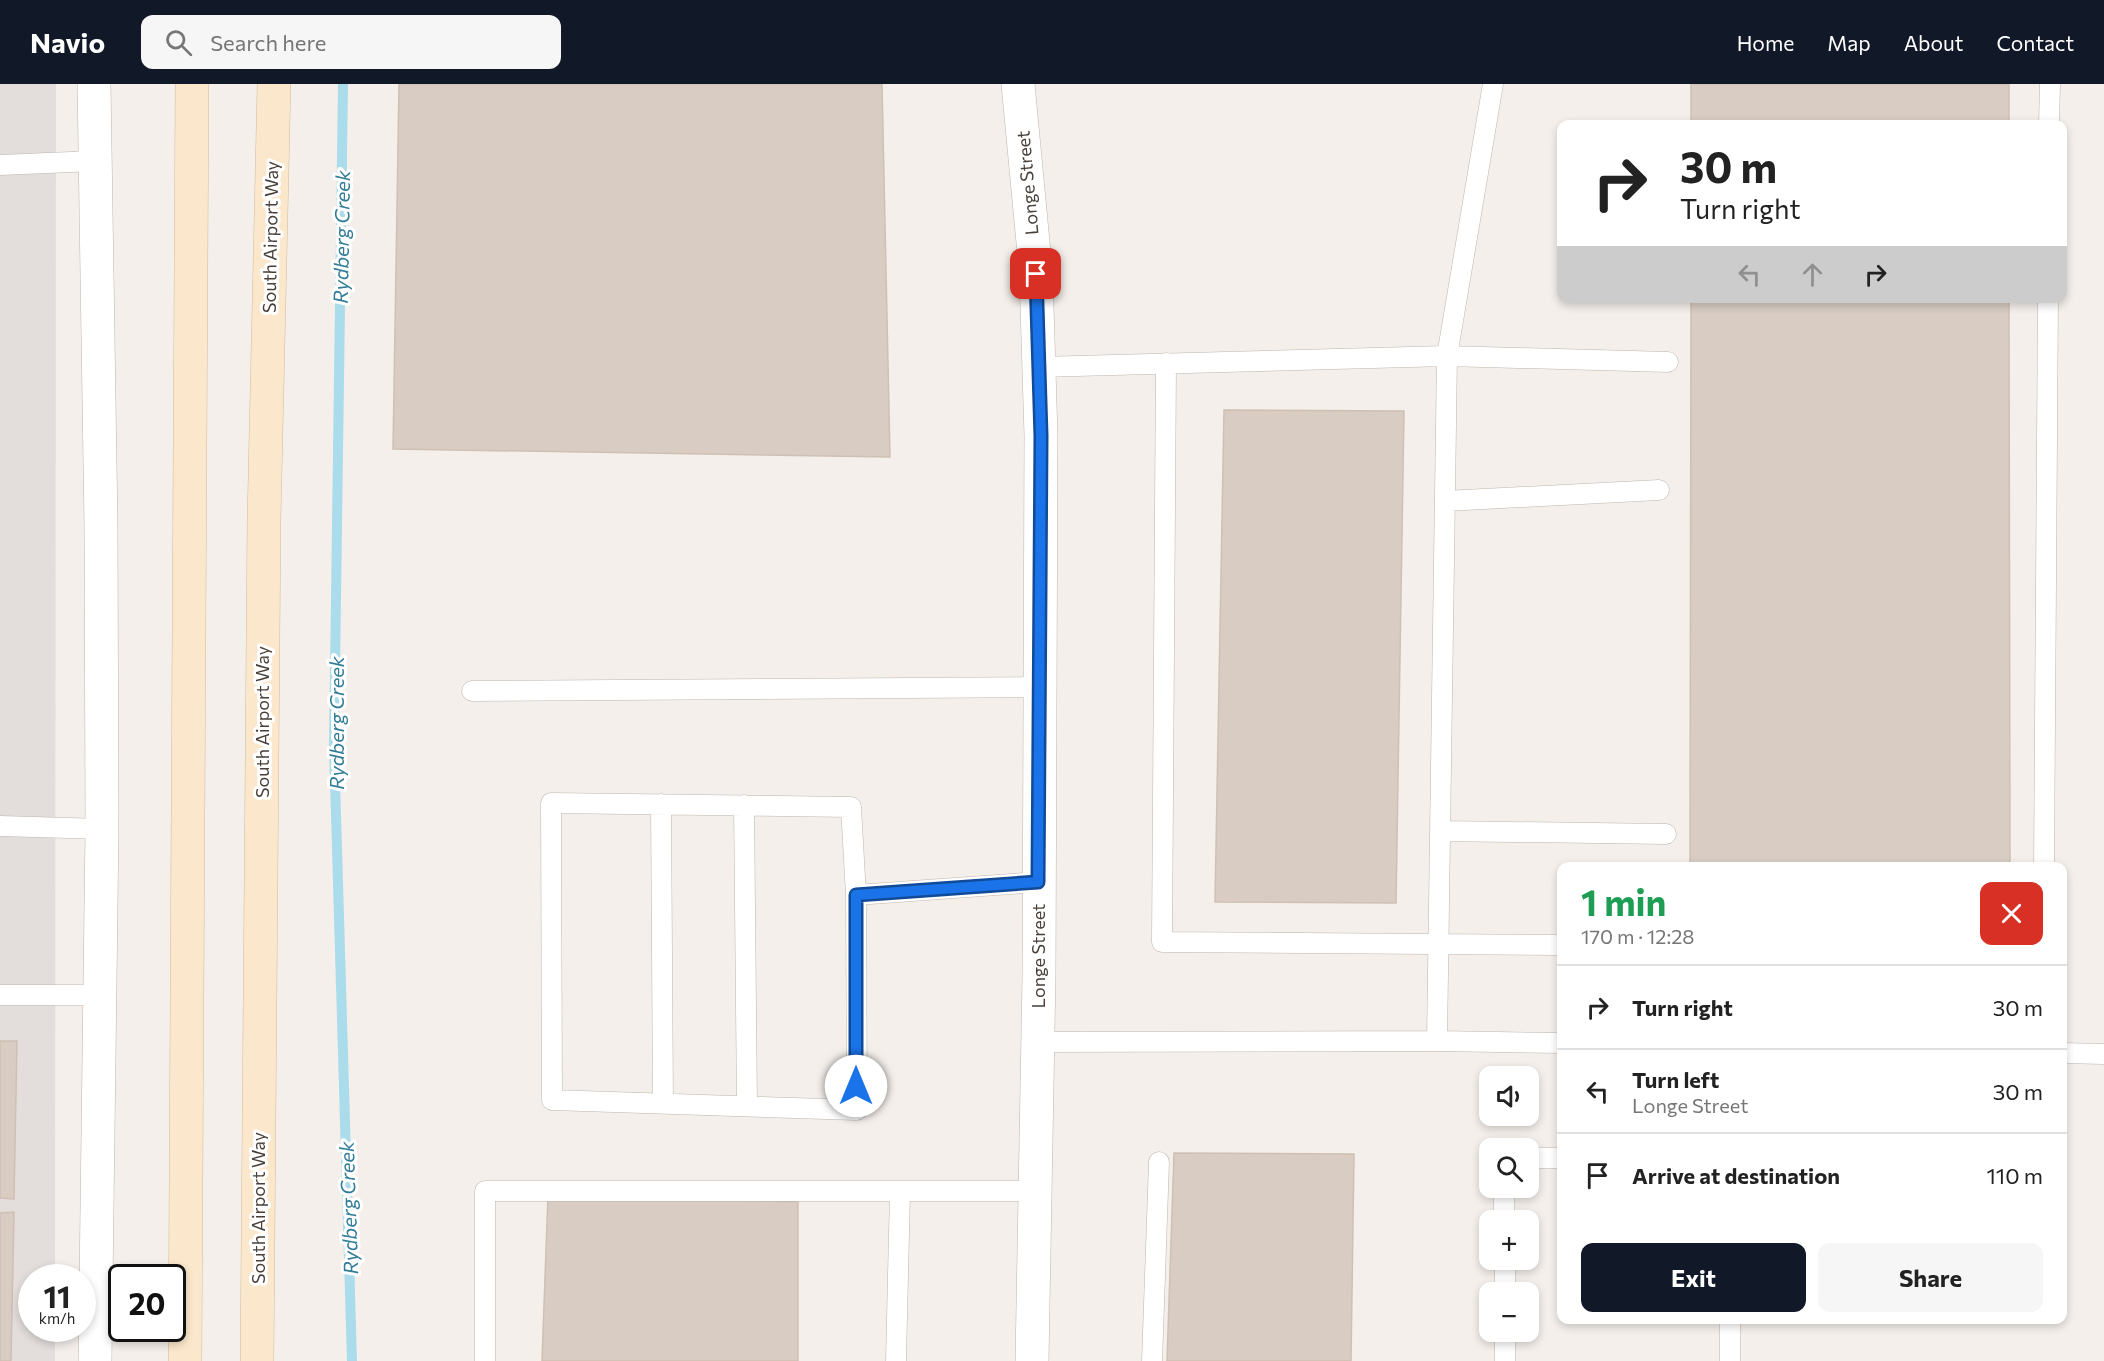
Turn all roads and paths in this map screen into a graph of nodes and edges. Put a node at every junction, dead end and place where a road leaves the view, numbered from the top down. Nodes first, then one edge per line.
1 (94, 84) edge
2 (192, 84) edge
3 (274, 84) edge
4 (1018, 84) edge
5 (1493, 84) edge
6 (2050, 84) edge
7 (2049, 120) edge
8 (95, 161) junction
9 (0, 165) edge
10 (2048, 303) edge
11 (1448, 356) junction
12 (1668, 362) dead end
13 (1166, 363) junction
14 (1039, 367) junction
15 (1659, 490) dead end
16 (1445, 501) junction
17 (1039, 687) junction
18 (472, 692) dead end
19 (661, 804) junction
20 (744, 805) junction
21 (0, 826) edge
22 (102, 829) junction
23 (1440, 831) junction
24 (1666, 834) dead end
25 (2044, 862) edge
26 (1038, 882) junction
27 (856, 895) junction
28 (1438, 944) junction
29 (1557, 945) edge
30 (0, 994) edge
31 (100, 995) junction
32 (1437, 1041) junction
33 (1038, 1042) junction
34 (1557, 1043) edge
35 (2067, 1053) edge
36 (2104, 1054) edge
37 (663, 1103) junction
38 (747, 1106) junction
39 (1539, 1158) edge
40 (1557, 1158) edge
41 (1159, 1162) dead end
42 (900, 1191) junction
43 (1035, 1191) junction
44 (1730, 1324) edge
45 (1505, 1342) edge
46 (95, 1361) edge
47 (185, 1361) edge
48 (257, 1361) edge
49 (485, 1361) edge
50 (896, 1361) edge
51 (1032, 1361) edge
52 (1152, 1361) edge
53 (1505, 1361) edge
54 (1730, 1361) edge

1 - 8 street
2 - 47 main road
3 - 48 main road, South Airport Way
4 - 14 street, Longe Street
5 - 11 lane
6 - 7 lane
8 - 9 lane
8 - 22 street
10 - 25 lane
11 - 12 lane
11 - 13 lane
11 - 16 lane
13 - 14 lane
13 - 28 lane
14 - 17 street, Longe Street
15 - 16 lane
16 - 23 lane
17 - 18 lane
17 - 26 street, Longe Street
19 - 20 lane
19 - 37 lane
19 - 37 lane
20 - 27 lane
20 - 38 lane
21 - 22 lane
22 - 31 street
23 - 24 lane
23 - 28 lane
26 - 27 lane
26 - 33 street, Longe Street
27 - 38 lane
28 - 29 lane
28 - 32 lane
30 - 31 lane
31 - 46 street
32 - 33 lane
32 - 34 lane
33 - 43 street, Longe Street
35 - 36 lane
37 - 38 lane
39 - 40 lane
41 - 52 lane
42 - 43 lane
42 - 49 lane
42 - 50 lane
43 - 51 street, Longe Street
44 - 54 lane
45 - 53 lane

